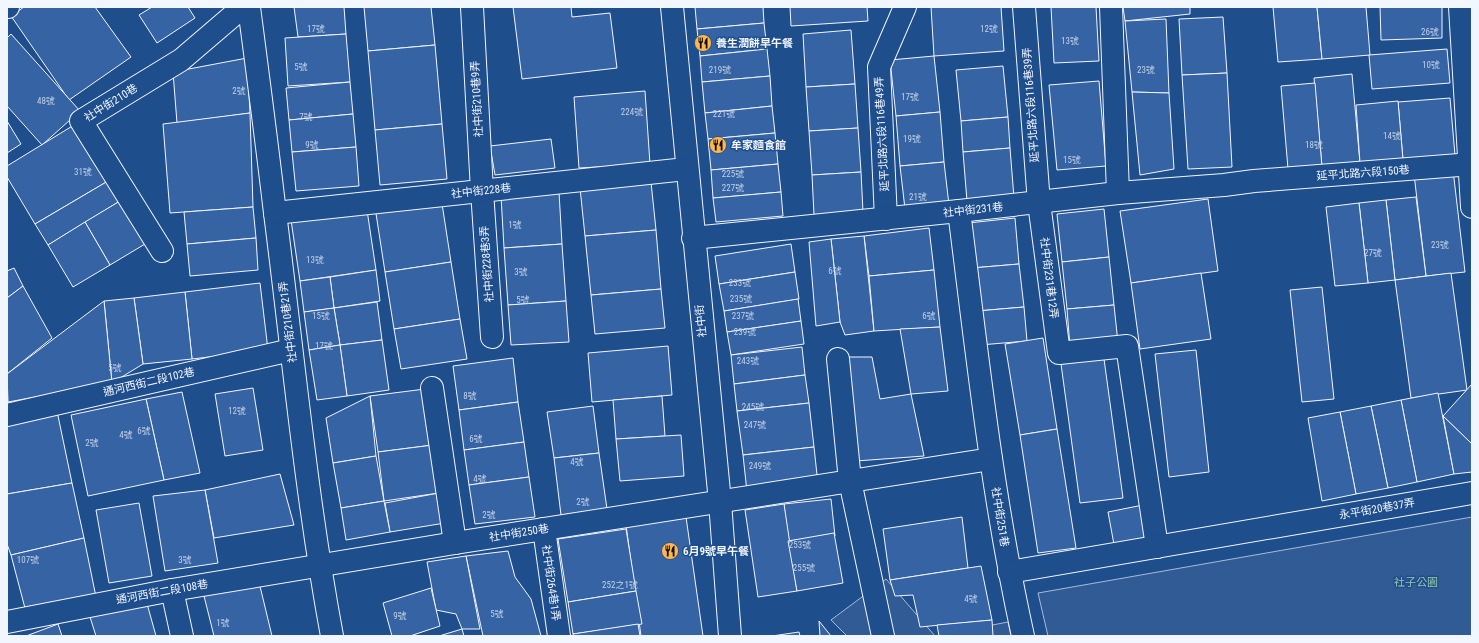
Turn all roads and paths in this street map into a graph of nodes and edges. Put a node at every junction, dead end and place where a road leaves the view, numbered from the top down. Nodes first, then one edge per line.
1 (242, 7) edge
2 (249, 7) edge
3 (472, 7) edge
4 (672, 7) edge
5 (905, 7) edge
6 (1024, 7) edge
7 (1110, 7) edge
8 (1460, 7) edge
9 (1470, 165) edge
10 (686, 169) junction
11 (1254, 181) joint
12 (482, 191) junction
13 (1118, 193) junction
14 (1039, 203) junction
15 (1472, 207) edge
16 (959, 211) junction
17 (276, 213) junction
18 (886, 219) junction
19 (693, 238) junction
20 (162, 251) dead end
21 (492, 337) dead end
22 (291, 350) junction
23 (838, 359) dead end
24 (432, 388) dead end
25 (7, 414) edge
26 (991, 459) junction
27 (850, 482) junction
28 (1472, 493) edge
29 (720, 502) junction
30 (544, 529) junction
31 (455, 543) junction
32 (1157, 547) junction
33 (319, 566) junction
34 (1009, 572) junction
35 (172, 590) junction
36 (7, 622) edge
37 (182, 636) edge
38 (332, 636) edge
39 (559, 636) edge
40 (730, 636) edge
41 (883, 636) edge
42 (1023, 636) edge

1 - 20 street, 社中街210巷
2 - 17 street, 社中街210巷21弄
3 - 12 street, 社中街210巷9弄
4 - 10 street, 社中街
5 - 18 street, 延平北路六段116巷49弄
6 - 14 street, 延平北路六段116巷39弄
7 - 13 street
8 - 9 street
9 - 11 street, 延平北路六段150巷
9 - 15 street
10 - 12 street, 社中街228巷
10 - 19 street, 社中街
11 - 13 street, 社中街231巷
12 - 17 street, 社中街228巷
12 - 21 street, 社中街228巷3弄
13 - 14 street, 社中街231巷
14 - 16 street, 社中街231巷
14 - 32 street, 社中街231巷12弄
16 - 18 street, 社中街231巷
16 - 26 street, 社中街251巷
17 - 22 street, 社中街210巷21弄
18 - 19 street, 社中街231巷
19 - 29 street, 社中街
22 - 25 street, 通河西街二段102巷
22 - 33 street, 社中街210巷21弄
23 - 27 street
24 - 31 street
26 - 27 street
26 - 34 street, 社中街251巷
27 - 29 street
27 - 41 street
28 - 32 street, 永平街20巷37弄
29 - 30 street, 社中街250巷
29 - 40 street, 社中街
30 - 31 street, 社中街250巷
30 - 39 street, 社中街264巷1弄
31 - 33 street, 社中街250巷
32 - 34 street
33 - 35 street, 通河西街二段108巷
33 - 38 street, 社中街210巷21弄
34 - 42 street, 社中街251巷
35 - 36 street, 通河西街二段108巷
35 - 37 street

